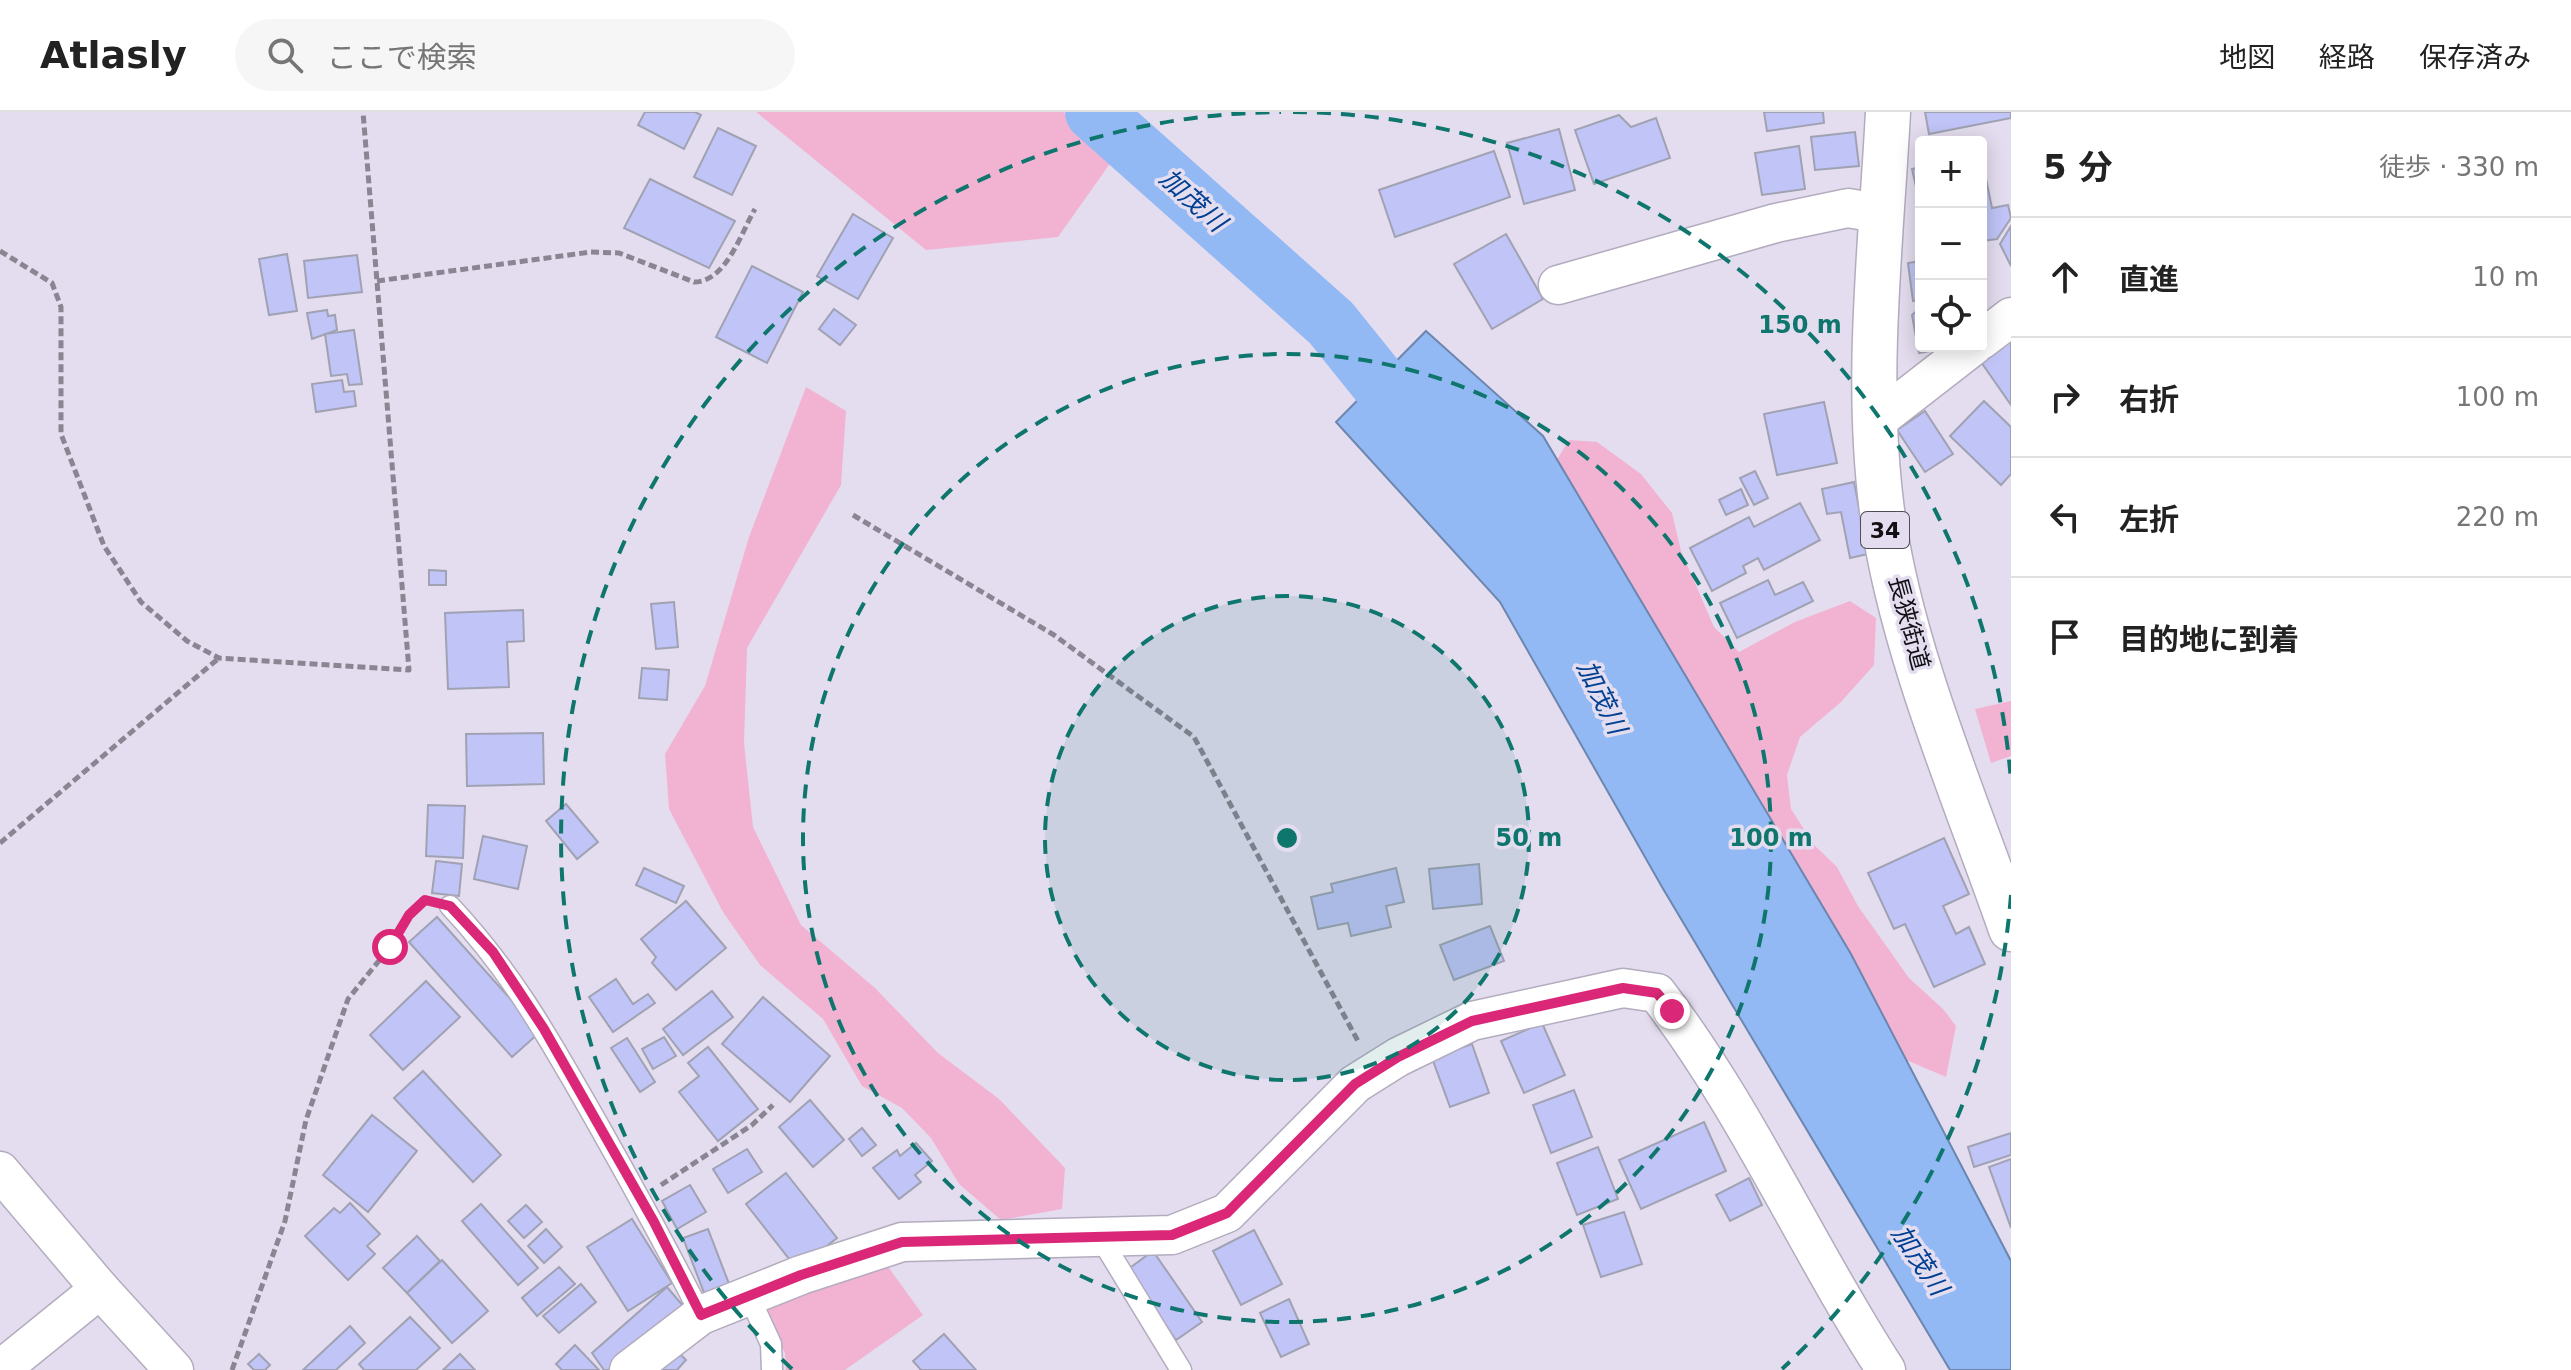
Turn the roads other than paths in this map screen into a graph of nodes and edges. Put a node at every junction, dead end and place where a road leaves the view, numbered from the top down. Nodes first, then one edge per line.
1 (1888, 112) edge
2 (1883, 214) junction
3 (1558, 285) dead end
4 (2011, 317) edge
5 (1987, 335) edge
6 (1965, 352) edge
7 (1875, 422) junction
8 (450, 906) road end
9 (2011, 929) edge
10 (0, 1171) edge
11 (1100, 1237) junction
12 (100, 1289) junction
13 (749, 1296) junction
14 (701, 1315) junction
15 (0, 1370) edge
16 (174, 1370) edge
17 (629, 1370) edge
18 (772, 1370) edge
19 (1181, 1370) edge
20 (1886, 1370) edge

1 - 2 main road, 長狭街道 / 34
2 - 3 street
2 - 7 main road, 長狭街道 / 34
4 - 5 street
6 - 7 street
7 - 9 main road, 長狭街道 / 34
8 - 14 lane
10 - 12 street
11 - 13 street
11 - 19 lane
11 - 20 street
12 - 15 street
12 - 16 street
13 - 14 street
13 - 18 lane
14 - 17 street

